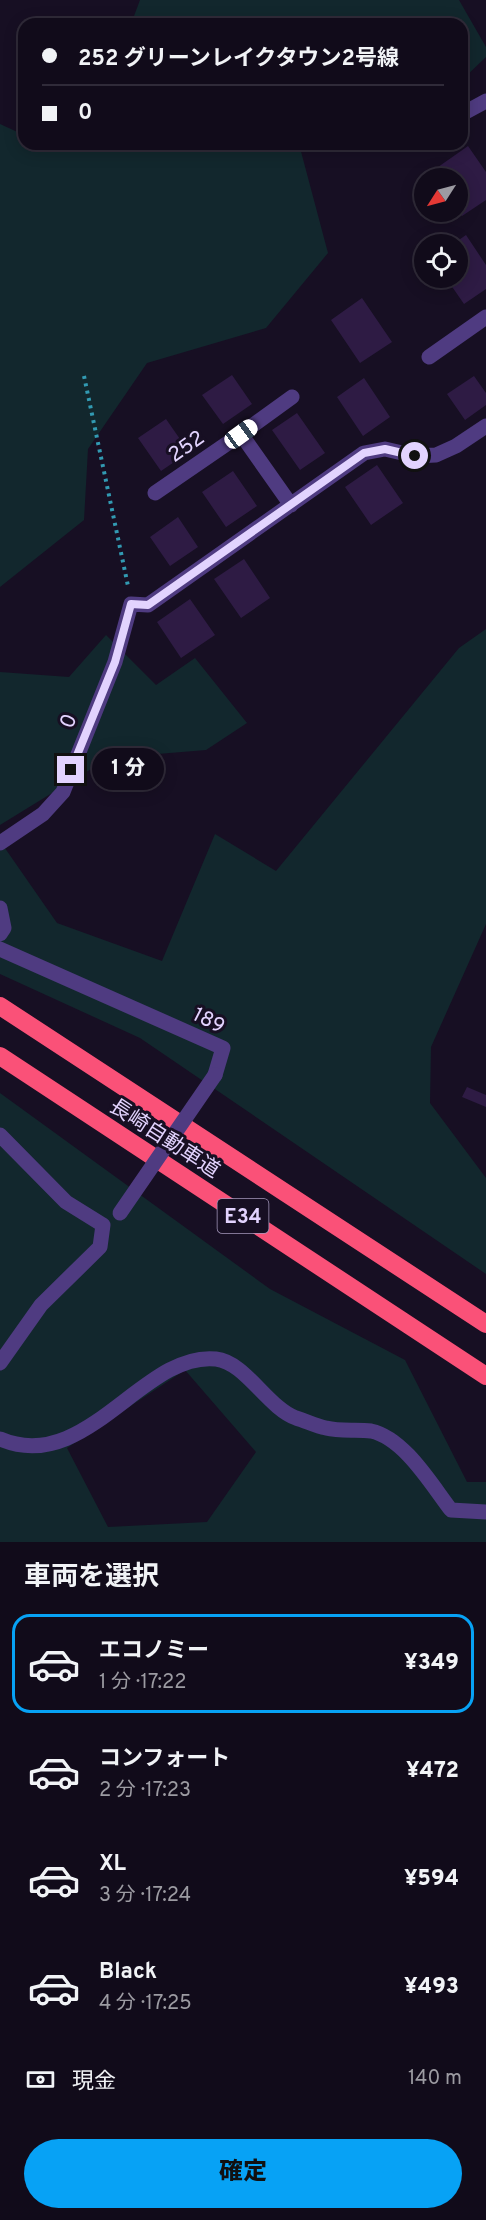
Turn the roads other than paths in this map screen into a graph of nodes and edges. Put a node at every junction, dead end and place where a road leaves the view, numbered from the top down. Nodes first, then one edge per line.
1 (486, 101) edge
2 (468, 111) edge
3 (486, 317) edge
4 (429, 357) dead end
5 (292, 397) dead end
6 (486, 426) edge
7 (241, 434) junction
8 (155, 494) dead end
9 (291, 505) junction
10 (0, 843) edge
11 (0, 908) edge
12 (0, 934) edge
13 (0, 949) edge
14 (0, 1006) edge
15 (0, 1056) edge
16 (0, 1135) edge
17 (103, 1225) junction
18 (486, 1324) edge
19 (0, 1363) edge
20 (486, 1376) edge
21 (0, 1439) edge
22 (486, 1512) edge

1 - 2 street
3 - 4 street
5 - 7 street, 252
6 - 9 street
7 - 8 street, 252
7 - 9 street
9 - 10 street, 0
11 - 12 street
13 - 17 street, 189, bridge
14 - 18 highway, 長崎自動車道 / E34
15 - 20 highway, 長崎自動車道 / E34
16 - 17 street
17 - 19 street
21 - 22 street

